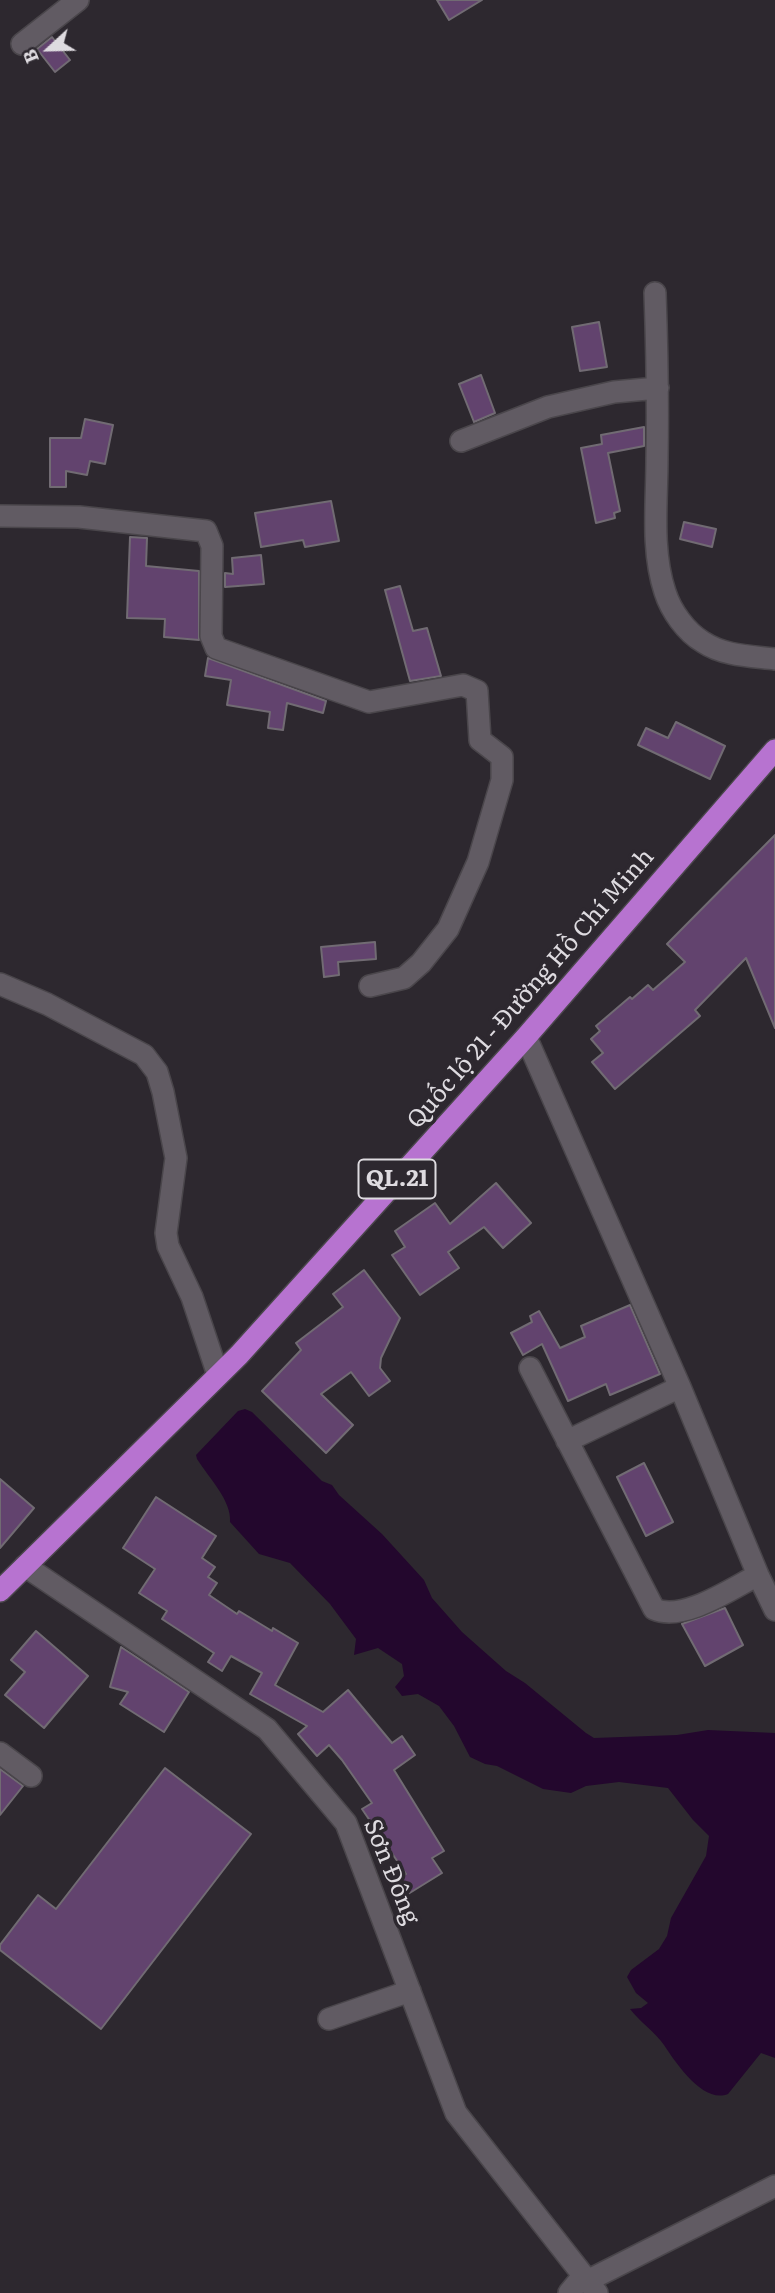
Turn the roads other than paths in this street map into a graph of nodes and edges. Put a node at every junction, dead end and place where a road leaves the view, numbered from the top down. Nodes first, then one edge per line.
1 (78, 0) edge
2 (22, 44) dead end
3 (655, 293) dead end
4 (658, 388) junction
5 (461, 441) dead end
6 (0, 516) edge
7 (775, 659) edge
8 (775, 750) edge
9 (0, 984) edge
10 (370, 986) dead end
11 (526, 1037) junction
12 (530, 1368) dead end
13 (218, 1375) junction
14 (680, 1387) junction
15 (567, 1441) junction
16 (24, 1566) junction
17 (758, 1575) junction
18 (0, 1591) edge
19 (775, 1610) edge
20 (0, 1753) edge
21 (31, 1776) dead end
22 (410, 1991) junction
23 (329, 2019) dead end
24 (775, 2186) edge
25 (589, 2283) edge
26 (569, 2293) edge

1 - 2 street
3 - 4 street
4 - 5 street
4 - 7 street
6 - 10 street
8 - 11 highway, Quốc lộ 21 - Đường Hồ Chí Minh / QL.21
9 - 13 street
11 - 13 highway, Quốc lộ 21 - Đường Hồ Chí Minh / QL.21
11 - 14 street
12 - 15 street
13 - 16 highway, Quốc lộ 21 - Đường Hồ Chí Minh / QL.21
14 - 15 street
14 - 17 street
15 - 17 street
16 - 18 highway, Quốc lộ 21 - Đường Hồ Chí Minh / QL.21
16 - 22 street, Sơn Đông
17 - 19 street
20 - 21 street
22 - 23 street
22 - 25 street, Sơn Đông
24 - 25 street
25 - 26 street

